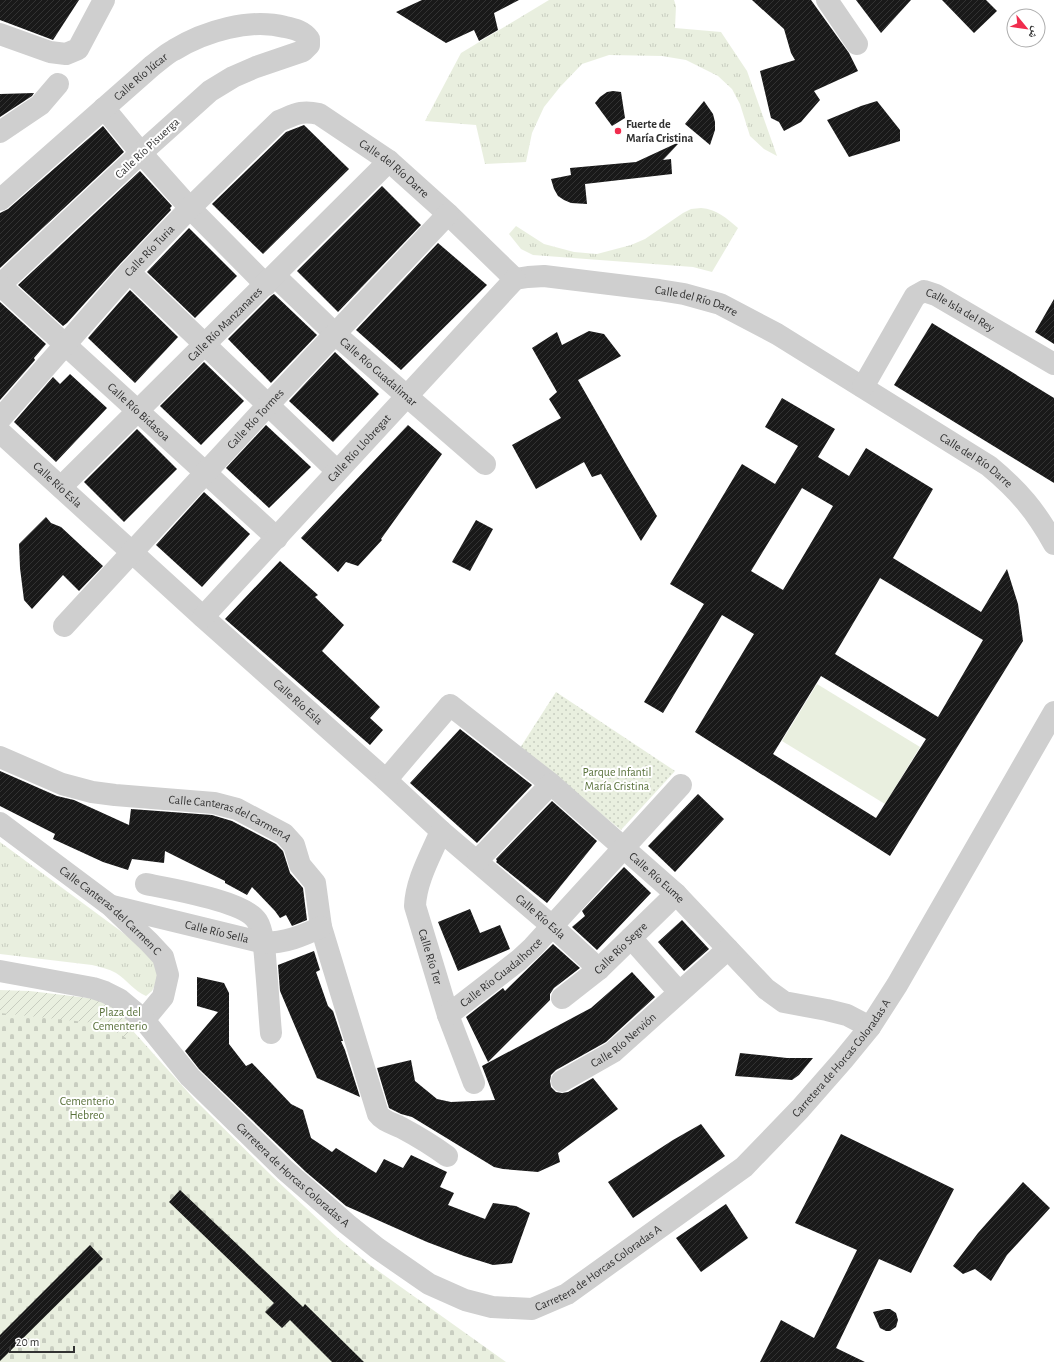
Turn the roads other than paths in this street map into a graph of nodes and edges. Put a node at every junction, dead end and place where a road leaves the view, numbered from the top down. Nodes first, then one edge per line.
1 (104, 0) edge
2 (827, 0) edge
3 (0, 34) edge
4 (309, 39) joint
5 (857, 44) dead end
6 (58, 84) dead end
7 (104, 108) junction
8 (320, 114) joint
9 (0, 132) edge
10 (141, 153) junction
11 (389, 161) junction
12 (0, 200) edge
13 (190, 208) junction
14 (448, 214) junction
15 (129, 272) junction
16 (514, 279) junction
17 (270, 280) junction
18 (0, 285) edge
19 (334, 333) junction
20 (204, 344) junction
21 (66, 346) junction
22 (1054, 364) edge
23 (863, 387) junction
24 (406, 397) junction
25 (268, 404) junction
26 (137, 410) junction
27 (0, 419) edge
28 (0, 432) edge
29 (485, 464) dead end
30 (338, 471) junction
31 (205, 472) junction
32 (61, 487) junction
33 (277, 538) junction
34 (1054, 544) edge
35 (132, 552) junction
36 (203, 617) junction
37 (64, 626) dead end
38 (1054, 712) edge
39 (0, 757) edge
40 (386, 780) junction
41 (551, 784) junction
42 (681, 785) dead end
43 (0, 823) edge
44 (441, 830) junction
45 (623, 848) junction
46 (477, 861) junction
47 (146, 884) dead end
48 (676, 894) junction
49 (111, 906) junction
50 (552, 926) junction
51 (321, 927) junction
52 (631, 938) junction
53 (264, 943) junction
54 (728, 949) junction
55 (599, 969) junction
56 (0, 971) edge
57 (679, 992) junction
58 (562, 998) dead end
59 (448, 1015) junction
60 (144, 1020) junction
61 (870, 1027) junction
62 (271, 1033) dead end
63 (562, 1081) dead end
64 (474, 1084) dead end
65 (447, 1156) dead end

1 - 3 street
2 - 5 street
4 - 7 street, Calle Río Júcar
4 - 10 street, Calle Río Pisuerga
6 - 9 street
7 - 10 street, Calle Río Guadalimar
7 - 12 street, Calle Río Júcar
8 - 11 street, Calle del Río Darre
8 - 13 street, Calle Río Turia
10 - 13 street, Calle Río Guadalimar
10 - 18 street, Calle Río Pisuerga
11 - 14 street, Calle del Río Darre
11 - 17 street, Calle Río Manzanares
13 - 15 street, Calle Río Turia
13 - 17 street, Calle Río Guadalimar
14 - 16 street, Calle del Río Darre
14 - 19 street, Calle Río Tormes
15 - 20 street
15 - 21 street, Calle Río Turia
16 - 23 street, Calle del Río Darre
16 - 24 street, Calle Río Llobregat
17 - 19 street, Calle Río Guadalimar
17 - 20 street, Calle Río Manzanares
18 - 21 street, Calle Río Bidasoa
19 - 24 street, Calle Río Guadalimar
19 - 25 street, Calle Río Tormes
20 - 25 street
20 - 26 street, Calle Río Manzanares
21 - 26 street, Calle Río Bidasoa
21 - 27 street, Calle Río Turia
22 - 23 street, Calle Isla del Rey
23 - 34 street, Calle del Río Darre
24 - 29 street, Calle Río Guadalimar
24 - 30 street, Calle Río Llobregat
25 - 30 street
25 - 31 street, Calle Río Tormes
26 - 31 street, Calle Río Bidasoa
26 - 32 street, Calle Río Manzanares
28 - 32 street, Calle Río Esla
30 - 33 street, Calle Río Llobregat
31 - 33 street, Calle Río Bidasoa
31 - 35 street, Calle Río Tormes
32 - 35 street, Calle Río Esla
33 - 36 street, Calle Río Llobregat
35 - 36 street, Calle Río Esla
35 - 37 street, Calle Río Tormes
36 - 40 street, Calle Río Esla
38 - 61 street, Carretera de Horcas Coloradas A
39 - 51 street, Calle Canteras del Carmen A
40 - 41 street, Calle Río Eume
40 - 44 street, Calle Río Esla
41 - 45 street, Calle Río Eume
41 - 46 street
42 - 45 street, Calle Río Guadalhorce
43 - 49 street, Calle Canteras del Carmen C
44 - 46 street, Calle Río Esla
44 - 59 street, Calle Río Ter
45 - 48 street, Calle Río Eume
45 - 50 street, Calle Río Guadalhorce
46 - 50 street, Calle Río Esla
47 - 53 street
48 - 52 street, Calle Río Segre
48 - 54 street, Calle Río Eume
49 - 53 street, Calle Río Sella
49 - 60 street, Calle Canteras del Carmen C
50 - 55 street, Calle Río Esla
50 - 59 street, Calle Río Guadalhorce
51 - 53 street, Calle Río Sella
51 - 65 street, Calle Canteras del Carmen A
52 - 55 street, Calle Río Segre
52 - 57 street
53 - 62 street
54 - 57 street, Calle Río Nervión
54 - 61 street, Calle Río Eume
55 - 58 street, Calle Río Segre
56 - 60 street, Carretera de Horcas Coloradas A
57 - 63 street, Calle Río Nervión
59 - 64 street, Calle Río Ter
60 - 61 street, Carretera de Horcas Coloradas A

